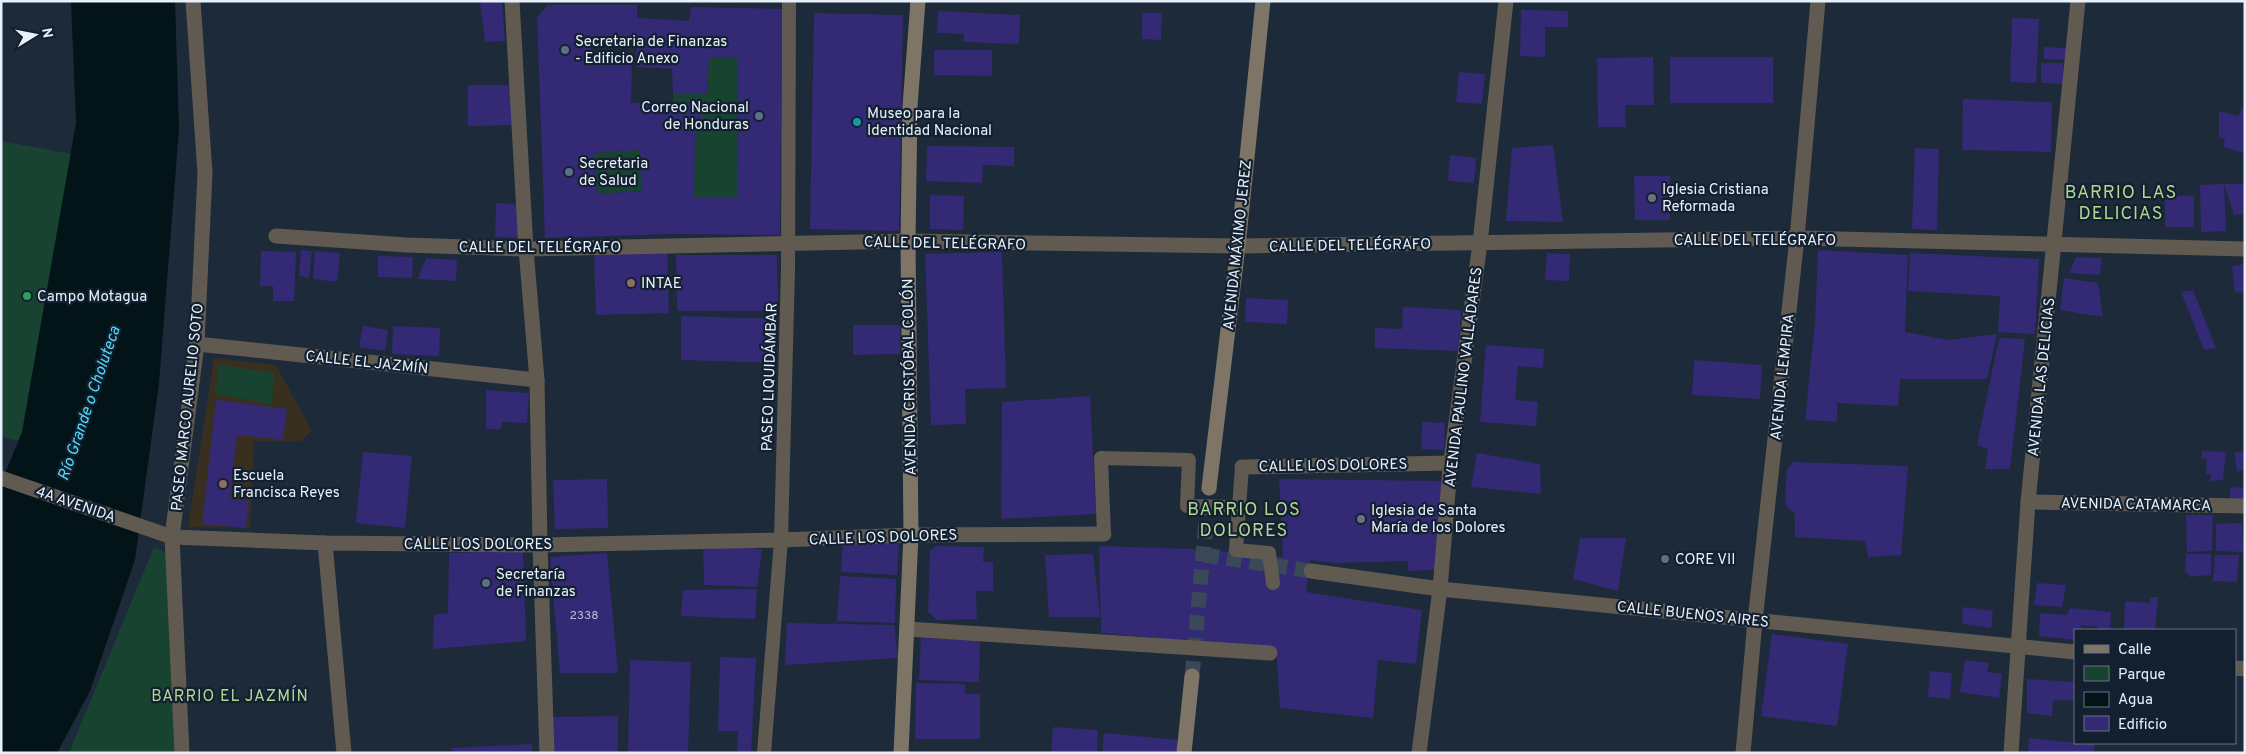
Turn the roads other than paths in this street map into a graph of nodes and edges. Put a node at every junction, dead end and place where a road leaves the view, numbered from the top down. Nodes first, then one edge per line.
1 (193, 1) edge
2 (512, 1) edge
3 (789, 1) edge
4 (918, 1) edge
5 (1263, 1) edge
6 (1506, 1) edge
7 (1818, 1) edge
8 (2078, 1) edge
9 (276, 236) dead end
10 (1797, 238) junction
11 (908, 242) junction
12 (1480, 243) junction
13 (788, 244) junction
14 (2054, 245) junction
15 (1238, 246) junction
16 (526, 249) junction
17 (2245, 249) edge
18 (197, 344) junction
19 (537, 380) junction
20 (1451, 463) junction
21 (1242, 467) joint
22 (1, 478) edge
23 (1209, 488) tunnel mouth
24 (2028, 502) junction
25 (2245, 506) edge
26 (1239, 507) junction
27 (151, 529) joint
28 (1104, 534) joint
29 (911, 535) junction
30 (172, 536) junction
31 (781, 540) junction
32 (325, 543) junction
33 (540, 545) junction
34 (1311, 571) tunnel mouth
35 (1273, 583) dead end
36 (1440, 589) junction
37 (1755, 622) junction
38 (907, 629) junction
39 (2017, 647) junction
40 (2074, 652) edge
41 (1270, 653) dead end
42 (1192, 676) tunnel mouth
43 (182, 753) edge
44 (344, 753) edge
45 (547, 753) edge
46 (764, 753) edge
47 (901, 753) edge
48 (1184, 753) edge
49 (1419, 753) edge
50 (1743, 753) edge
51 (2011, 753) edge

1 - 18 street, PASEO MARCO AURELIO SOTO
2 - 16 street
3 - 13 street, PASEO LIQUIDÁMBAR
4 - 11 main road, AVENIDA CRISTÓBAL COLÓN
5 - 15 main road, AVENIDA MÁXIMO JEREZ
6 - 12 street, AVENIDA PAULINO VALLADARES
7 - 10 street, AVENIDA LEMPIRA
8 - 14 street, AVENIDA LAS DELICIAS
9 - 16 street, CALLE DEL TELÉGRAFO
10 - 12 street, CALLE DEL TELÉGRAFO
10 - 14 street, CALLE DEL TELÉGRAFO
10 - 37 street, AVENIDA LEMPIRA
11 - 13 street, CALLE DEL TELÉGRAFO
11 - 15 street, CALLE DEL TELÉGRAFO
11 - 29 main road, AVENIDA CRISTÓBAL COLÓN
12 - 15 street, CALLE DEL TELÉGRAFO
12 - 20 street, AVENIDA PAULINO VALLADARES
13 - 16 street, CALLE DEL TELÉGRAFO
13 - 31 street, PASEO LIQUIDÁMBAR
14 - 17 street, CALLE DEL TELÉGRAFO
14 - 24 street, AVENIDA LAS DELICIAS
15 - 23 main road, AVENIDA MÁXIMO JEREZ
16 - 19 street
18 - 19 street, CALLE EL JAZMÍN
18 - 30 street, PASEO MARCO AURELIO SOTO
19 - 33 street
20 - 21 street, CALLE LOS DOLORES
20 - 36 street, AVENIDA PAULINO VALLADARES
21 - 26 street, CALLE LOS DOLORES
22 - 27 street, 4A AVENIDA
24 - 25 street, AVENIDA CATAMARCA
24 - 39 street, AVENIDA LAS DELICIAS
26 - 28 street, CALLE LOS DOLORES
26 - 35 street
27 - 30 street, CALLE LOS DOLORES
28 - 29 street, CALLE LOS DOLORES
29 - 31 street, CALLE LOS DOLORES
29 - 38 main road, AVENIDA CRISTÓBAL COLÓN
30 - 32 street, CALLE LOS DOLORES
30 - 43 street, PASEO MARCO AURELIO SOTO
31 - 33 street, CALLE LOS DOLORES
31 - 46 street, PASEO LIQUIDÁMBAR
32 - 33 street, CALLE LOS DOLORES
32 - 44 street
33 - 45 street
34 - 36 street, CALLE BUENOS AIRES
36 - 37 street, CALLE BUENOS AIRES
36 - 49 street, AVENIDA PAULINO VALLADARES
37 - 39 street, CALLE BUENOS AIRES
37 - 50 street, AVENIDA LEMPIRA
38 - 41 street
38 - 47 main road, AVENIDA CRISTÓBAL COLÓN
39 - 40 street, CALLE BUENOS AIRES
39 - 51 street, AVENIDA LAS DELICIAS
42 - 48 main road

